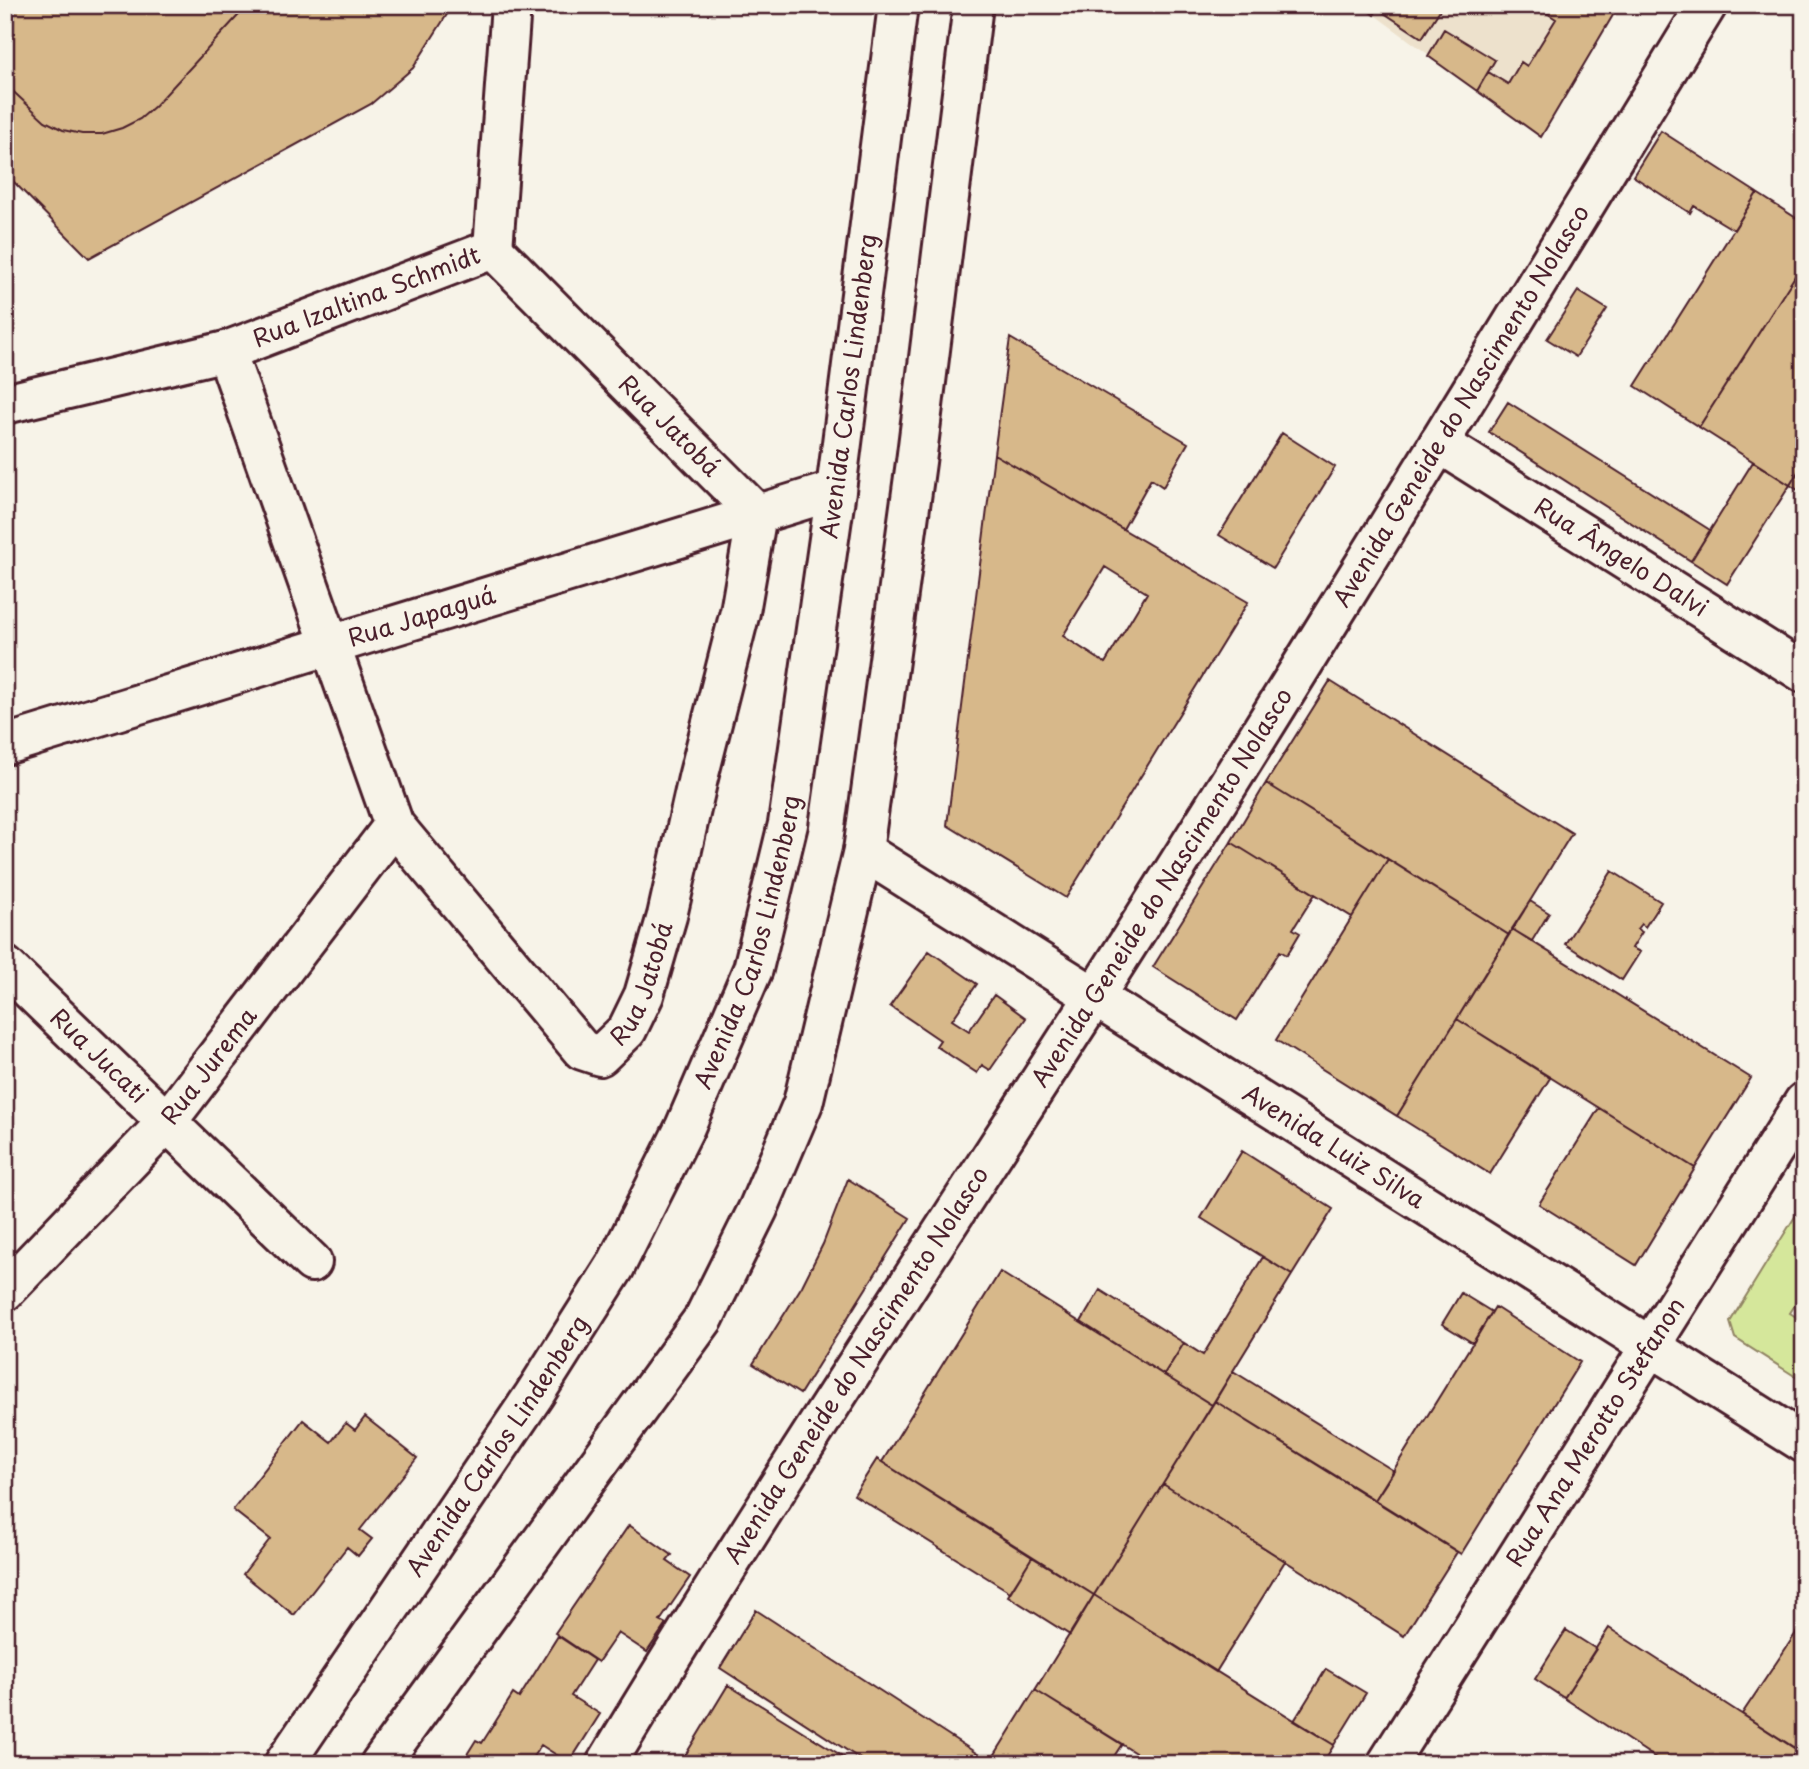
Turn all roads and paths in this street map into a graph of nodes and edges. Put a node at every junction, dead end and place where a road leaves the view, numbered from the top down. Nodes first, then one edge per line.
1 (511, 5) edge
2 (898, 5) edge
3 (973, 5) edge
4 (1707, 5) edge
5 (493, 249) junction
6 (226, 351) junction
7 (5, 404) edge
8 (1439, 443) junction
9 (836, 490) junction
10 (757, 514) junction
11 (329, 645) junction
12 (1804, 674) edge
13 (5, 745) edge
14 (394, 825) junction
15 (863, 851) junction
16 (5, 966) edge
17 (1095, 995) junction
18 (1804, 1102) edge
19 (166, 1123) junction
20 (312, 1262) dead end
21 (5, 1291) edge
22 (1650, 1345) junction
23 (1804, 1443) edge
24 (284, 1764) edge
25 (380, 1764) edge
26 (606, 1764) edge
27 (1387, 1764) edge

1 - 5 street, Rua Izaltina Schmidt
2 - 9 street, Avenida Carlos Lindenberg
3 - 15 street
4 - 8 street, Avenida Geneide do Nascimento Nolasco
5 - 6 street, Rua Izaltina Schmidt
5 - 10 street, Rua Jatobá
6 - 7 street, Rua Izaltina Schmidt
6 - 11 street, Rua Jatobá
8 - 12 street, Rua Ângelo Dalvi
8 - 17 street, Avenida Geneide do Nascimento Nolasco
9 - 10 street, Rua Japaguá
9 - 24 street, Avenida Carlos Lindenberg
10 - 11 street, Rua Japaguá
10 - 14 street, Rua Jatobá
11 - 13 street, Rua Japaguá
11 - 14 street, Rua Jatobá
14 - 19 street, Rua Jurema
15 - 17 street, Avenida Luiz Silva
15 - 25 street
16 - 19 street, Rua Jucati
17 - 22 street, Avenida Luiz Silva
17 - 26 street, Avenida Geneide do Nascimento Nolasco
18 - 22 street, Rua Ana Merotto Stefanon
19 - 20 street, Rua Jucati
19 - 21 street, Rua Jurema
22 - 23 street, Avenida Luiz Silva
22 - 27 street, Rua Ana Merotto Stefanon

